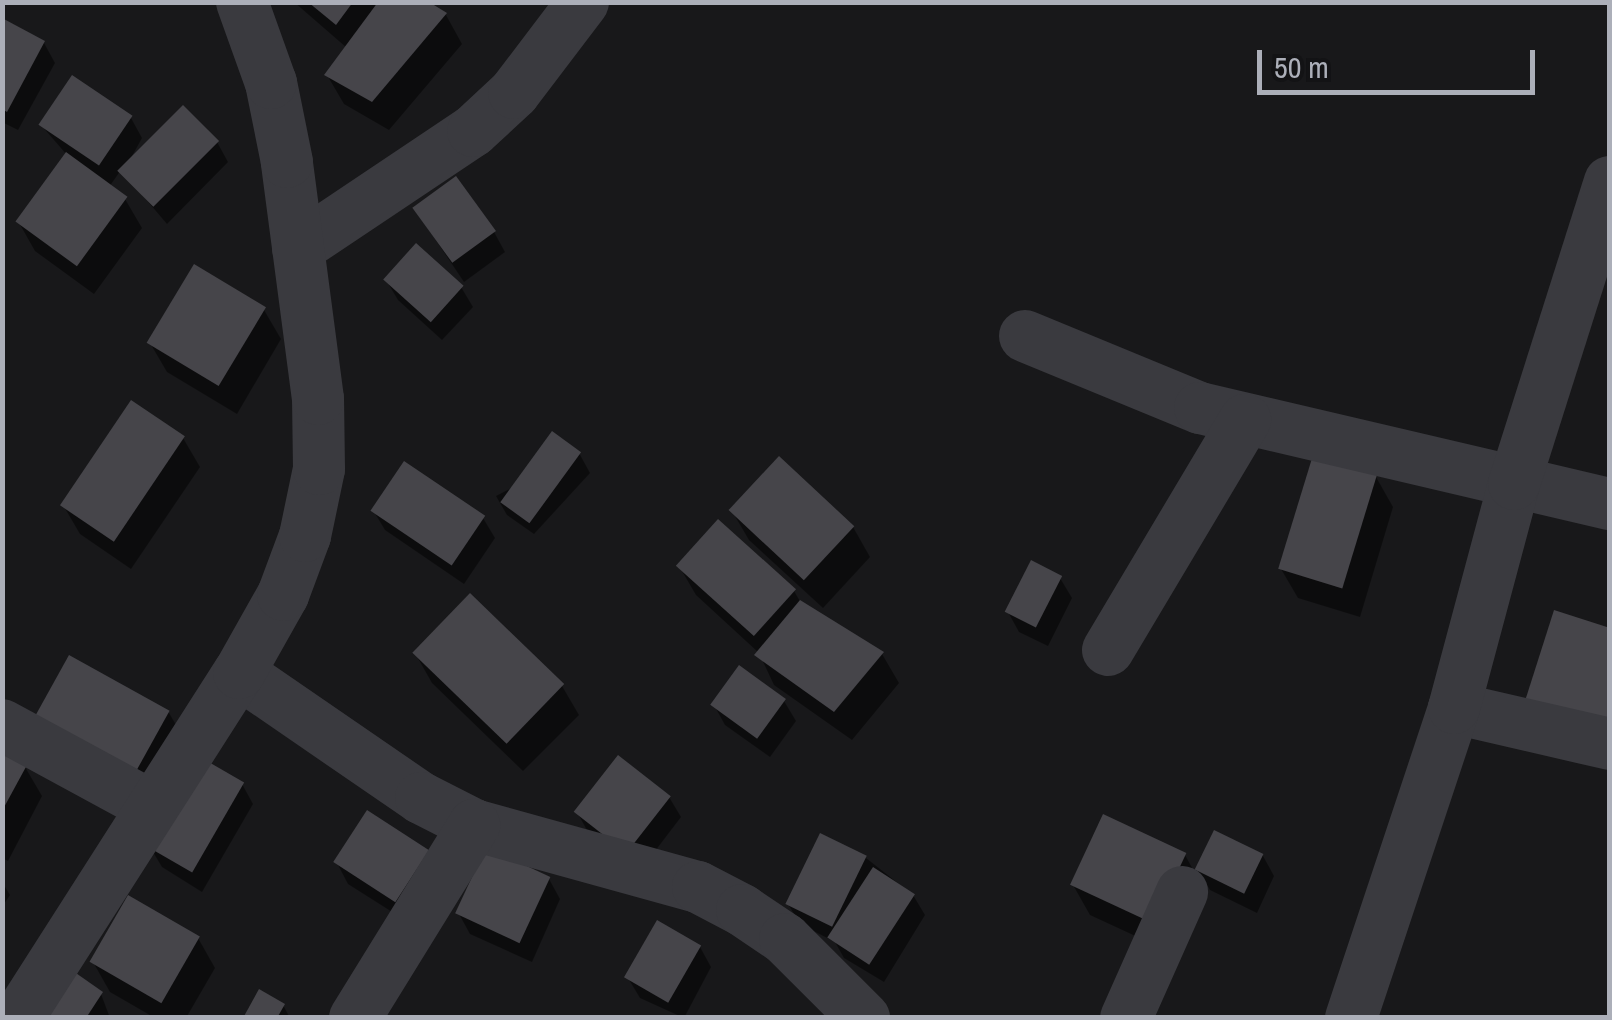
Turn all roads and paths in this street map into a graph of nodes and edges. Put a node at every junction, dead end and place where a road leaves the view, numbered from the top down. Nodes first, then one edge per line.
1 (242, 2) edge
2 (583, 2) edge
3 (1610, 182) edge
4 (298, 248) junction
5 (1024, 336) dead end
6 (1245, 420) junction
7 (1514, 484) junction
8 (1610, 504) edge
9 (1108, 650) dead end
10 (239, 673) junction
11 (1454, 708) junction
12 (2, 726) edge
13 (1610, 744) edge
14 (151, 806) junction
15 (474, 824) junction
16 (1182, 892) dead end
17 (18, 1018) edge
18 (356, 1018) edge
19 (864, 1018) edge
20 (1126, 1018) edge
21 (1351, 1018) edge

1 - 4 street
2 - 4 street
3 - 7 street
4 - 10 street
5 - 6 street
6 - 7 street
6 - 9 street
7 - 8 street
7 - 11 street
10 - 14 street
10 - 15 street
11 - 13 street
11 - 21 street
12 - 14 street
14 - 17 street
15 - 18 street
15 - 19 street
16 - 20 street

